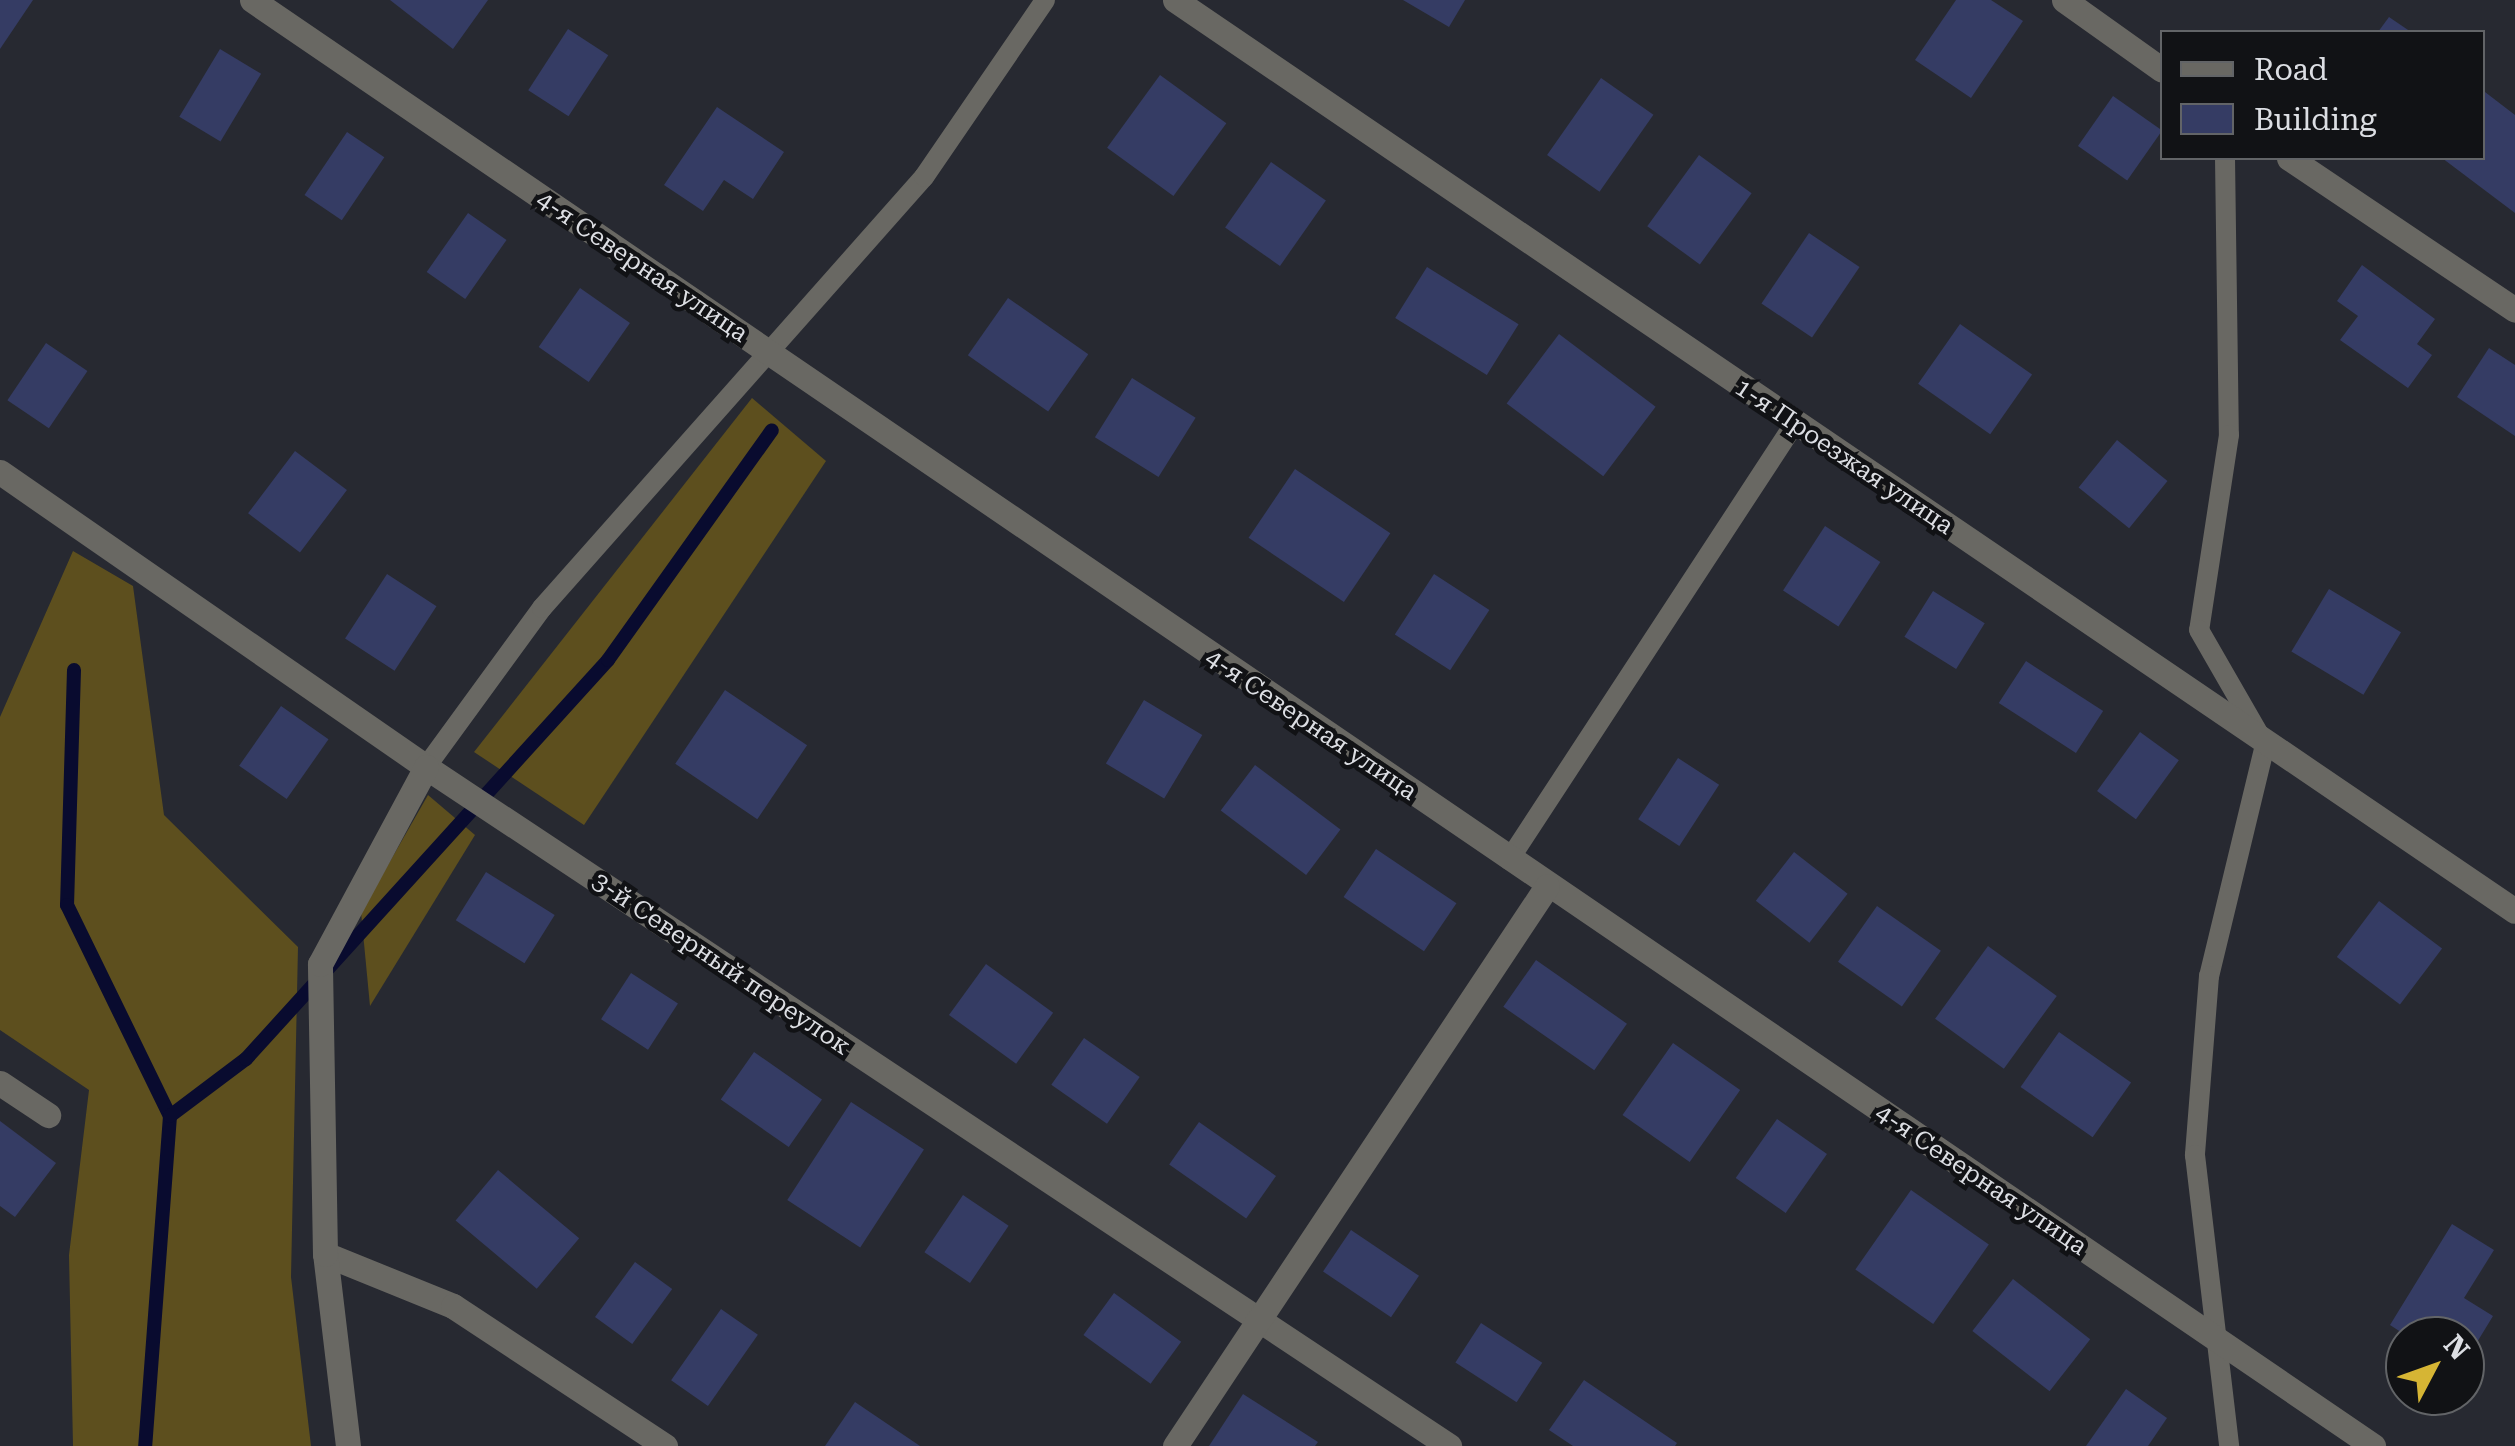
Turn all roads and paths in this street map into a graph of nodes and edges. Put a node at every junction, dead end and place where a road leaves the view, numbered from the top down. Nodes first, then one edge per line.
1 (252, 0) edge
2 (1045, 0) edge
3 (1175, 0) edge
4 (2064, 0) edge
5 (2160, 69) edge
6 (2225, 160) edge
7 (2292, 160) edge
8 (2515, 310) edge
9 (768, 353) junction
10 (1795, 424) junction
11 (0, 472) edge
12 (2265, 745) junction
13 (426, 767) junction
14 (1509, 860) junction
15 (1546, 886) junction
16 (2515, 911) edge
17 (0, 1083) edge
18 (48, 1116) dead end
19 (325, 1254) junction
20 (1252, 1320) junction
21 (2219, 1342) junction
22 (348, 1446) edge
23 (665, 1446) edge
24 (1175, 1446) edge
25 (1449, 1446) edge
26 (2229, 1446) edge
27 (2373, 1446) edge

1 - 9 street, 4-я Северная улица
2 - 9 lane
3 - 10 street, 1-я Проезжая улица
4 - 5 street
6 - 12 lane
7 - 8 street
9 - 13 lane
9 - 14 street, 4-я Северная улица
10 - 12 street, 1-я Проезжая улица
10 - 14 lane
11 - 13 street, 3-й Северный переулок
12 - 16 street, 1-я Проезжая улица
12 - 21 lane
13 - 19 street
13 - 20 street, 3-й Северный переулок
14 - 15 street, 4-я Северная улица
15 - 20 street
15 - 21 street, 4-я Северная улица
17 - 18 street
19 - 22 street
19 - 23 street
20 - 24 street
20 - 25 street, 3-й Северный переулок
21 - 26 lane
21 - 27 street, 4-я Северная улица

